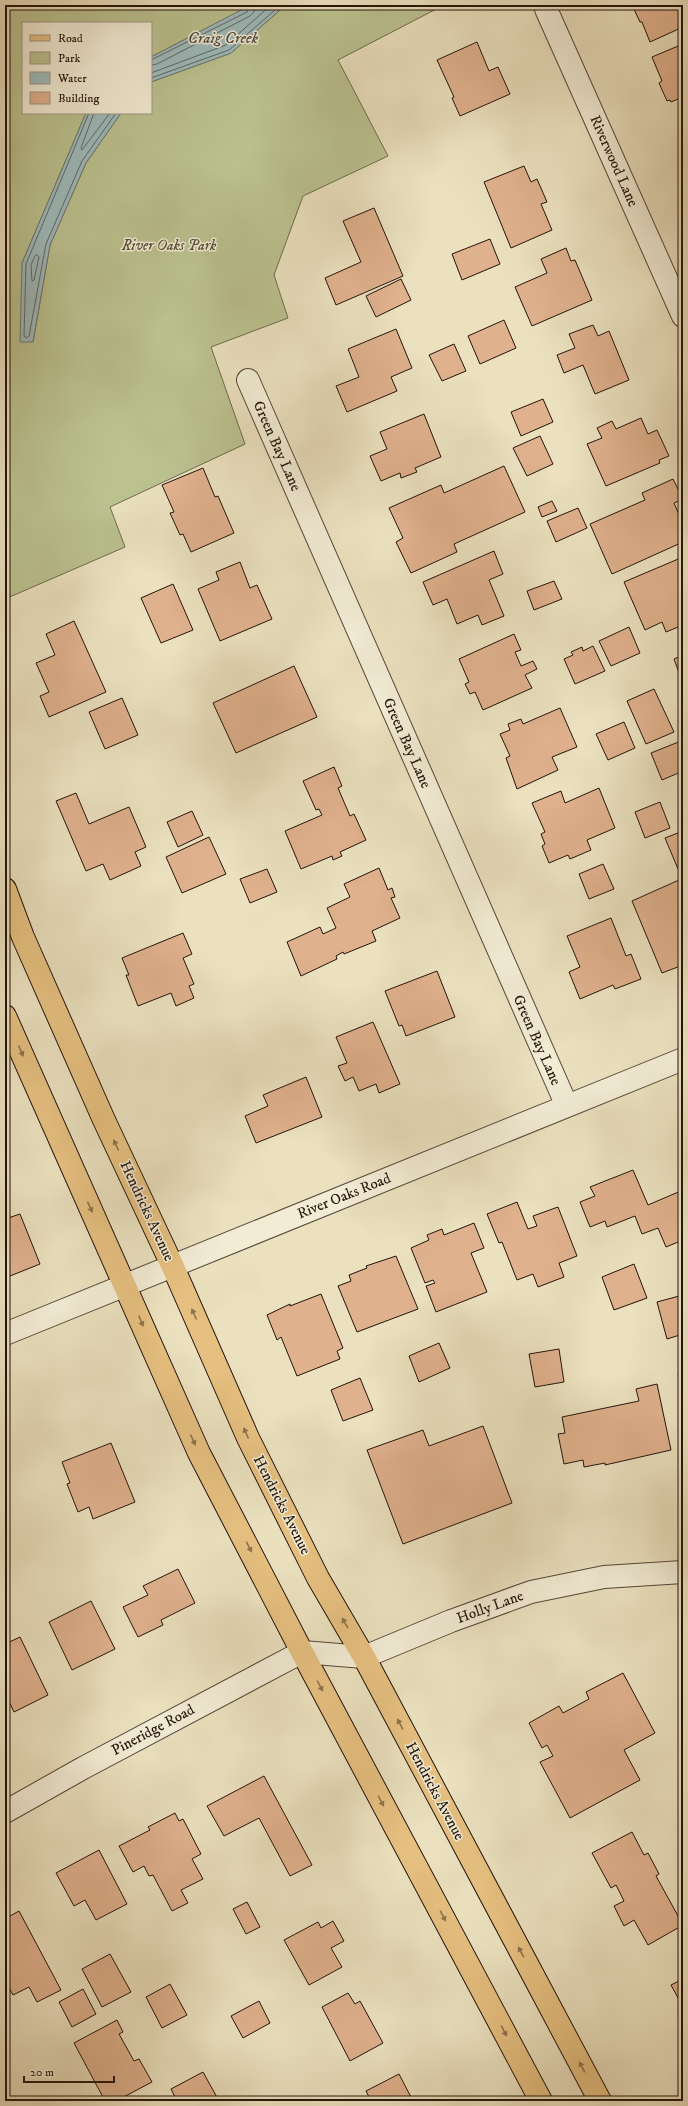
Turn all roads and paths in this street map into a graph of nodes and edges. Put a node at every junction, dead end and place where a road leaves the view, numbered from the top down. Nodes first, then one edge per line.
1 (546, 5) edge
2 (683, 316) edge
3 (248, 380) dead end
4 (5, 889) edge
5 (5, 1016) edge
6 (683, 1059) edge
7 (567, 1106) junction
8 (173, 1267) junction
9 (126, 1285) junction
10 (5, 1334) edge
11 (683, 1572) edge
12 (302, 1652) junction
13 (364, 1657) junction
14 (5, 1812) edge
15 (541, 2101) edge
16 (600, 2101) edge

1 - 2 street, Riverwood Lane
3 - 7 street, Green Bay Lane
8 -> 4 main road, Hendricks Avenue
5 -> 9 main road
6 - 7 street, River Oaks Road
7 - 8 street, River Oaks Road
8 - 9 street, River Oaks Road
13 -> 8 main road, Hendricks Avenue
9 - 10 street, River Oaks Road
9 -> 12 main road
11 - 13 street, Holly Lane
12 - 13 street, Holly Lane
12 - 14 street, Pineridge Road
12 -> 15 main road
16 -> 13 main road, Hendricks Avenue

